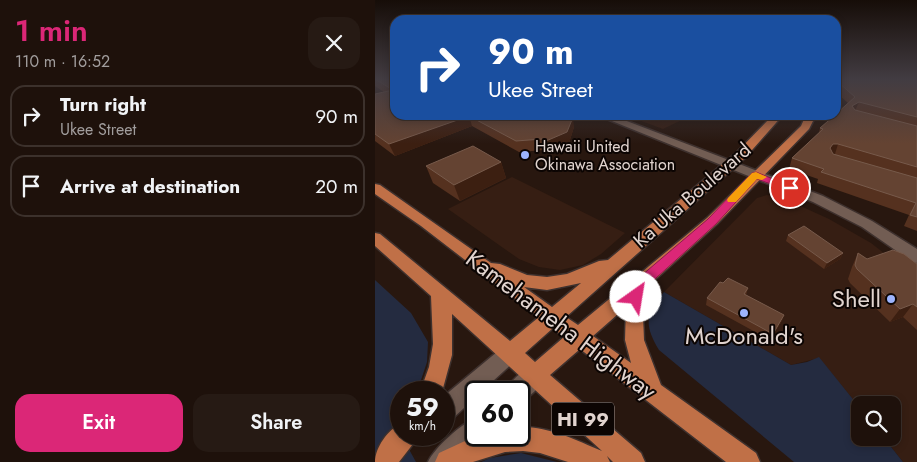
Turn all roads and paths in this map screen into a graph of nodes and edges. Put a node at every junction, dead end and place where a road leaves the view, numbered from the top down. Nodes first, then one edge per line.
1 (615, 120) edge
2 (774, 120) edge
3 (808, 120) edge
4 (728, 165) junction
5 (756, 175) junction
6 (375, 188) edge
7 (375, 238) edge
8 (624, 255) junction
9 (470, 257) junction
10 (917, 257) edge
11 (639, 285) junction
12 (441, 295) junction
13 (553, 318) junction
14 (578, 336) junction
15 (510, 353) junction
16 (535, 375) junction
17 (435, 381) edge
18 (529, 381) edge
19 (654, 393) junction
20 (455, 401) edge
21 (465, 440) edge
22 (396, 446) edge
23 (403, 446) edge
24 (384, 462) edge
25 (441, 462) edge
26 (448, 462) edge
27 (597, 462) edge
28 (632, 462) edge
29 (747, 462) edge

1 - 4 street
2 - 4 main road, Ka Uka Boulevard
3 - 5 main road, Ka Uka Boulevard
4 - 5 street
4 - 8 main road, Ka Uka Boulevard
5 - 10 street
5 - 11 main road, Ka Uka Boulevard
6 - 9 main road, Kamehameha Highway
7 - 12 main road, HI 99
8 - 9 main road
8 - 13 main road, Ka Uka Boulevard
9 - 13 main road, Kamehameha Highway
11 - 14 main road, Ka Uka Boulevard
11 - 19 main road
12 - 15 main road, HI 99
12 - 17 main road
13 - 14 main road, Kamehameha Highway
13 - 15 main road, Ka Uka Boulevard
14 - 16 main road, Ka Uka Boulevard
14 - 19 main road, Kamehameha Highway
15 - 16 main road, HI 99
15 - 20 street, Ka Uka Boulevard
16 - 18 street, Ka Uka Boulevard
16 - 28 main road, HI 99
19 - 29 main road, Kamehameha Highway
21 - 25 street
22 - 24 main road
23 - 24 street
26 - 27 main road

